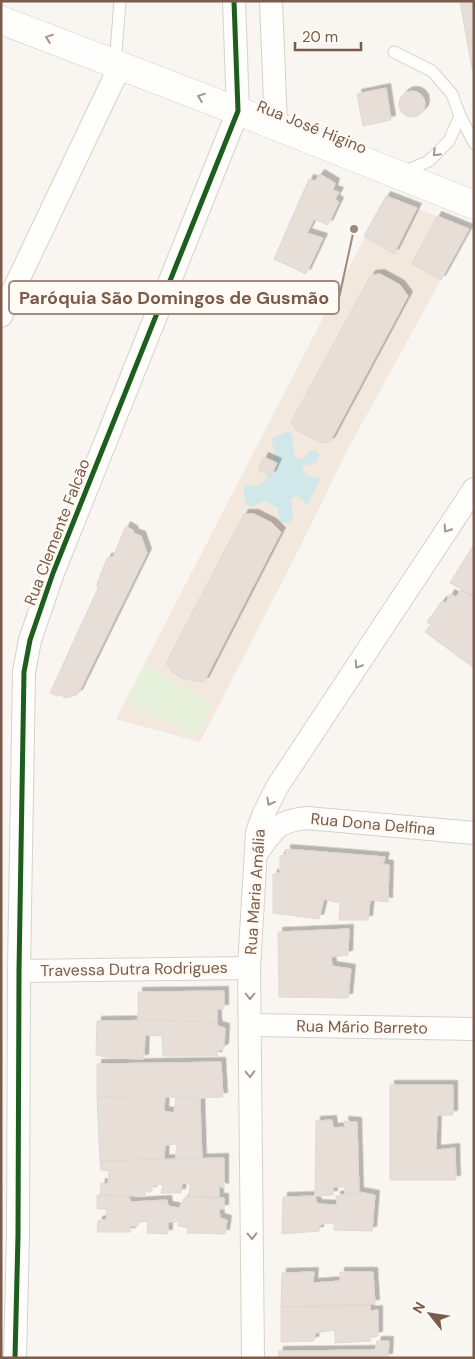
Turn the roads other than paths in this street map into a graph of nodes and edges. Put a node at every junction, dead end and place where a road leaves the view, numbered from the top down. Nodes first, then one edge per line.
1 (120, 1) edge
2 (234, 1) edge
3 (271, 1) edge
4 (1, 20) edge
5 (394, 52) dead end
6 (117, 65) junction
7 (238, 111) junction
8 (460, 116) junction
9 (276, 126) junction
10 (474, 143) edge
11 (398, 174) junction
12 (474, 205) edge
13 (1, 316) edge
14 (474, 489) edge
15 (474, 833) edge
16 (257, 853) junction
17 (249, 968) junction
18 (19, 971) junction
19 (250, 1025) junction
20 (474, 1029) edge
21 (15, 1358) edge
22 (253, 1358) edge

1 - 6 lane
2 - 7 street, Rua Clemente Falcão
3 - 9 street
6 -> 4 street, Rua José Higino
5 - 8 lane
7 -> 6 street, Rua José Higino
6 - 13 street
7 - 9 street, Rua José Higino
7 - 18 street, Rua Clemente Falcão
8 - 10 lane
8 -> 11 lane
9 - 11 street, Rua José Higino
11 - 12 street, Rua José Higino
14 -> 16 street, Rua Maria Amália
15 - 16 street, Rua Dona Delfina
16 - 17 street, Rua Maria Amália
17 - 18 street, Travessa Dutra Rodrigues
17 -> 19 street, Rua Maria Amália
18 - 21 street, Rua Clemente Falcão
19 - 20 street, Rua Mário Barreto
19 -> 22 street, Rua Maria Amália

